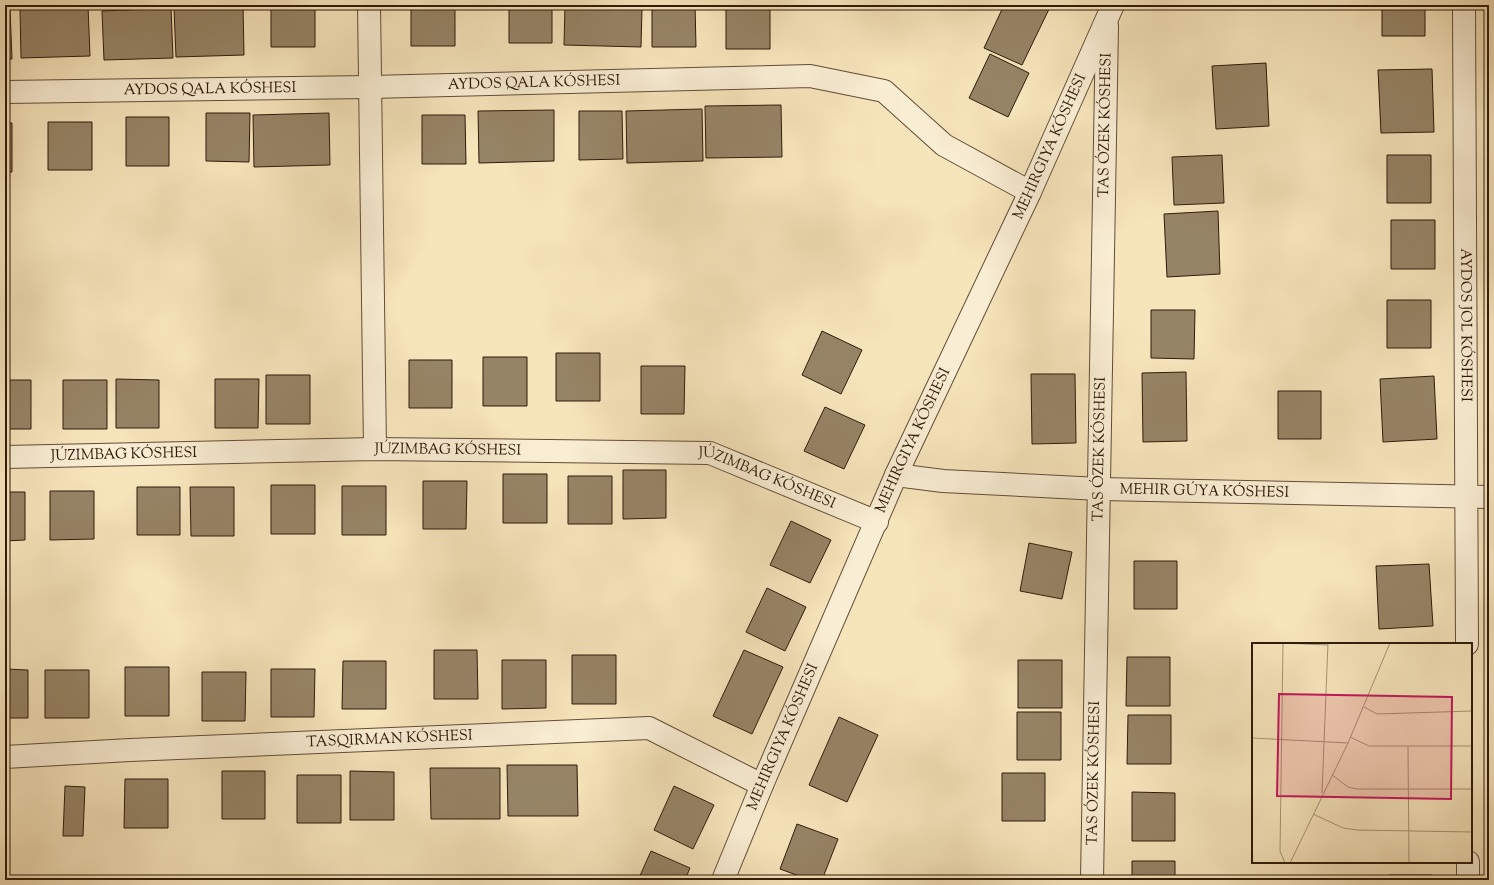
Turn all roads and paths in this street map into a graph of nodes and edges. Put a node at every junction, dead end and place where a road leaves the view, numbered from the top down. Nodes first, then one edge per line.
1 (369, 5) edge
2 (1464, 5) edge
3 (1110, 12) edge
4 (370, 87) junction
5 (5, 92) edge
6 (1030, 192) junction
7 (375, 449) junction
8 (5, 458) edge
9 (896, 475) junction
10 (1100, 489) junction
11 (1466, 497) junction
12 (1489, 497) edge
13 (877, 522) junction
14 (1467, 643) edge
15 (5, 757) edge
16 (762, 785) junction
17 (1468, 863) edge
18 (723, 880) edge
19 (1092, 880) edge
20 (1468, 880) edge

1 - 4 street
2 - 11 street, AYDOS JOL KÓSHESI
3 - 6 street, MEHIRGIYA KÓSHESI
3 - 10 street, TAS ÓZEK KÓSHESI
4 - 5 street, AYDOS QALA KÓSHESI
4 - 6 street, AYDOS QALA KÓSHESI
4 - 7 street
6 - 9 street, MEHIRGIYA KÓSHESI
7 - 8 street, JÚZIMBAǴ KÓSHESI
7 - 13 street, JÚZIMBAǴ KÓSHESI
9 - 10 street, MEHIR GÚYА KÓSHESI
9 - 13 street, MEHIRGIYA KÓSHESI
10 - 11 street, MEHIR GÚYА KÓSHESI
10 - 19 street, TAS ÓZEK KÓSHESI
11 - 12 street, MEHIR GÚYА KÓSHESI
11 - 14 street, AYDOS JOL KÓSHESI
13 - 16 street, MEHIRGIYA KÓSHESI
15 - 16 street
16 - 18 street, MEHIRGIYA KÓSHESI
17 - 20 street

